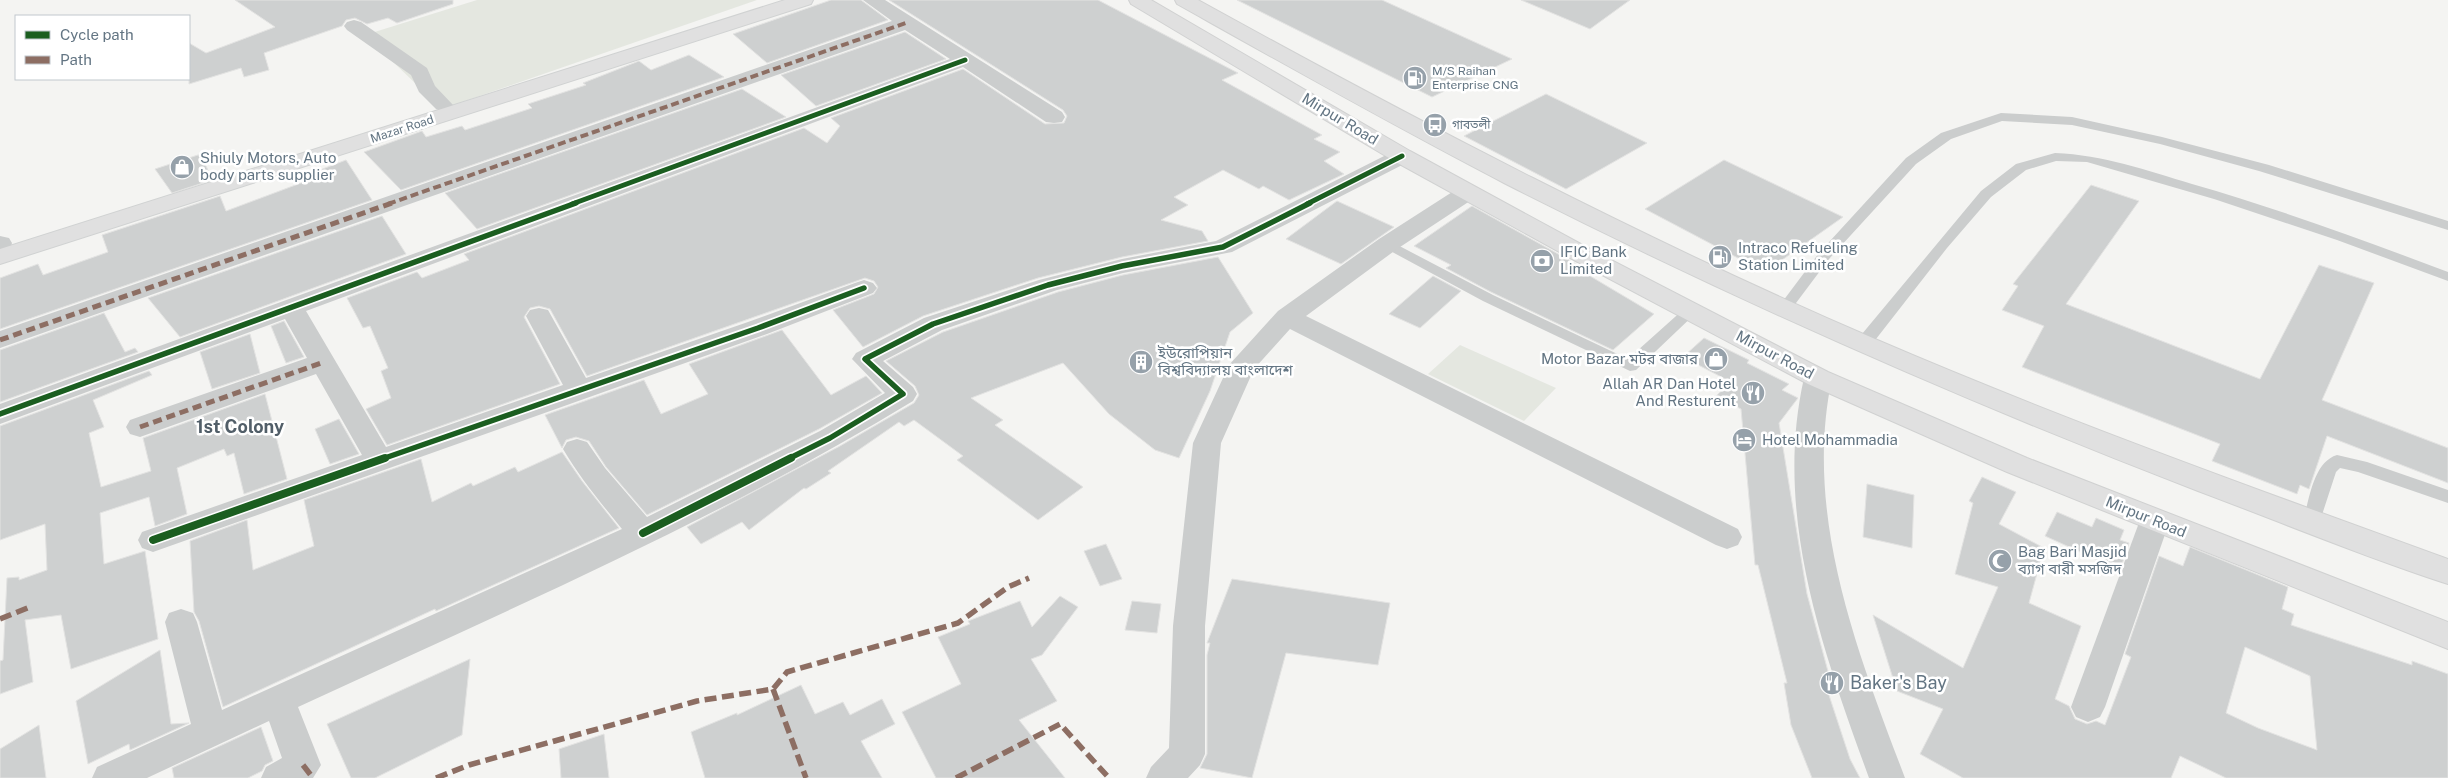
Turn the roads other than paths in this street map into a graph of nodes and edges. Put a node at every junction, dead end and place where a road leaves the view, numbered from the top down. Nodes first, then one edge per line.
1 (775, 0) edge
2 (804, 0) edge
3 (872, 0) edge
4 (1138, 0) edge
5 (1184, 0) edge
6 (906, 23) junction
7 (354, 26) dead end
8 (965, 60) junction
9 (443, 105) junction
10 (1054, 117) dead end
11 (1402, 156) junction
12 (1468, 192) junction
13 (2448, 226) edge
14 (1388, 244) junction
15 (0, 248) edge
16 (2448, 277) edge
17 (864, 288) dead end
18 (291, 307) junction
19 (1785, 308) junction
20 (1690, 311) junction
21 (539, 316) dead end
22 (1287, 317) junction
23 (0, 340) edge
24 (1863, 344) junction
25 (324, 362) junction
26 (1818, 378) junction
27 (579, 390) junction
28 (0, 414) edge
29 (140, 427) dead end
30 (577, 449) dead end
31 (380, 461) junction
32 (2448, 497) edge
33 (2155, 520) junction
34 (2312, 522) junction
35 (643, 533) junction
36 (1727, 537) dead end
37 (153, 540) dead end
38 (2448, 572) edge
39 (181, 622) dead end
40 (2448, 636) edge
41 (278, 700) junction
42 (2088, 707) dead end
43 (211, 732) junction
44 (110, 778) edge
45 (279, 778) edge
46 (1164, 778) edge
47 (1887, 778) edge

1 - 9 main road, Mazar Road
2 - 15 main road, Mazar Road
3 - 6 street
4 - 11 main road, Mirpur Road
5 - 19 main road, Mirpur Road
6 - 8 street
6 - 23 street
7 - 9 street
8 - 10 street
8 - 18 street
9 - 15 main road, Mazar Road
11 - 12 main road, Mirpur Road
11 - 35 street
12 - 14 street
12 - 20 main road, Mirpur Road
13 - 19 lane
14 - 20 lane
14 - 22 street
16 - 24 lane
17 - 27 street
18 - 25 street
18 - 28 street
19 - 24 main road, Mirpur Road
20 - 26 main road, Mirpur Road
21 - 27 street
22 - 36 street
22 - 46 street
24 - 34 main road, Mirpur Road
25 - 29 street
25 - 31 street
26 - 33 main road, Mirpur Road
26 - 47 street
27 - 31 street
30 - 35 street
31 - 37 street
32 - 34 lane
33 - 40 main road, Mirpur Road
33 - 42 street
34 - 38 main road, Mirpur Road
35 - 41 street
39 - 43 street
41 - 43 street
41 - 45 street
43 - 44 street

